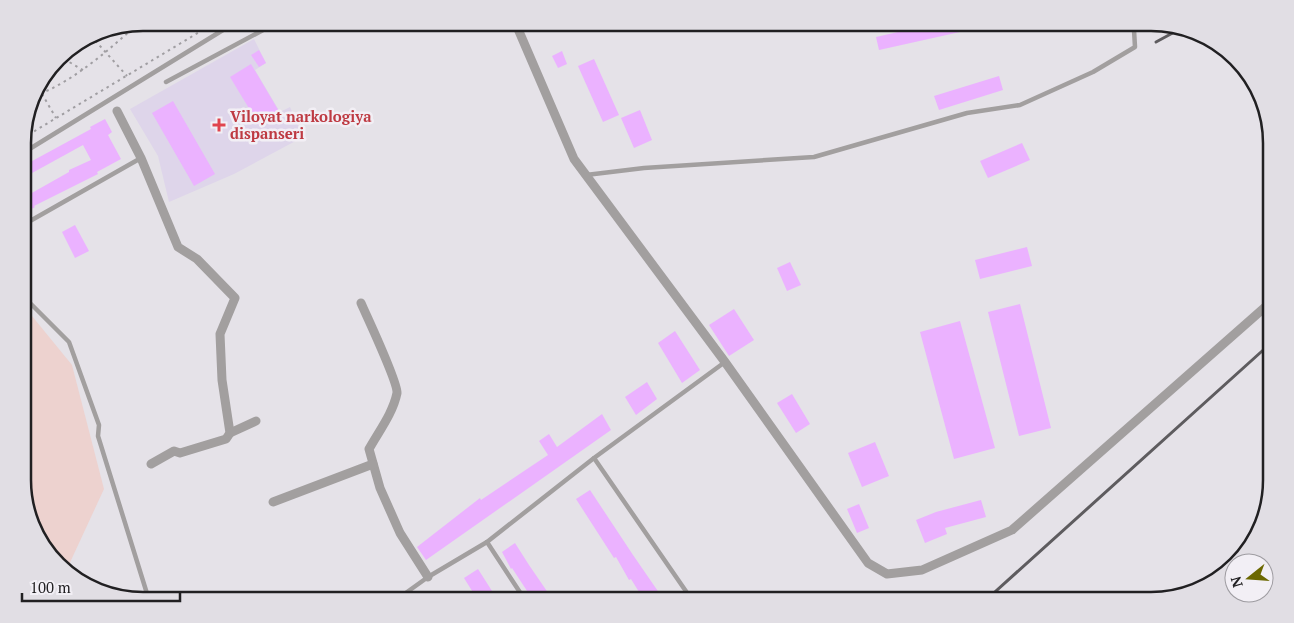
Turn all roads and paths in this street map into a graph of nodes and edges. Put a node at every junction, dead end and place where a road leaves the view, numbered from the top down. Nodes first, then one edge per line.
1 (201, 31) edge
2 (221, 31) edge
3 (261, 31) edge
4 (519, 31) edge
5 (1134, 31) edge
6 (129, 32) edge
7 (96, 42) edge
8 (106, 53) junction
9 (67, 61) edge
10 (83, 70) junction
11 (127, 76) junction
12 (166, 82) dead end
13 (43, 93) edge
14 (43, 95) edge
15 (117, 111) dead end
16 (56, 119) junction
17 (31, 133) edge
18 (31, 148) edge
19 (141, 158) junction
20 (585, 175) junction
21 (31, 220) edge
22 (361, 303) dead end
23 (31, 304) edge
24 (1263, 309) edge
25 (725, 362) junction
26 (256, 421) dead end
27 (230, 433) junction
28 (594, 458) junction
29 (151, 464) dead end
30 (374, 464) junction
31 (273, 502) dead end
32 (487, 542) junction
33 (428, 577) junction
34 (147, 592) edge
35 (407, 592) edge
36 (520, 592) edge
37 (686, 592) edge

1 - 11 path
2 - 18 lane
3 - 12 lane
4 - 20 street
5 - 20 lane
6 - 8 path
7 - 8 path
8 - 10 path
8 - 11 path
9 - 10 path
10 - 13 path
11 - 16 path
14 - 16 path
15 - 19 street
16 - 17 path
19 - 21 lane
19 - 27 street
20 - 25 street
22 - 30 street
23 - 34 lane
24 - 25 street
25 - 28 lane
26 - 27 street
27 - 29 street
28 - 32 lane
28 - 37 lane
30 - 31 street
30 - 33 street
32 - 33 lane
32 - 36 lane
33 - 35 lane

